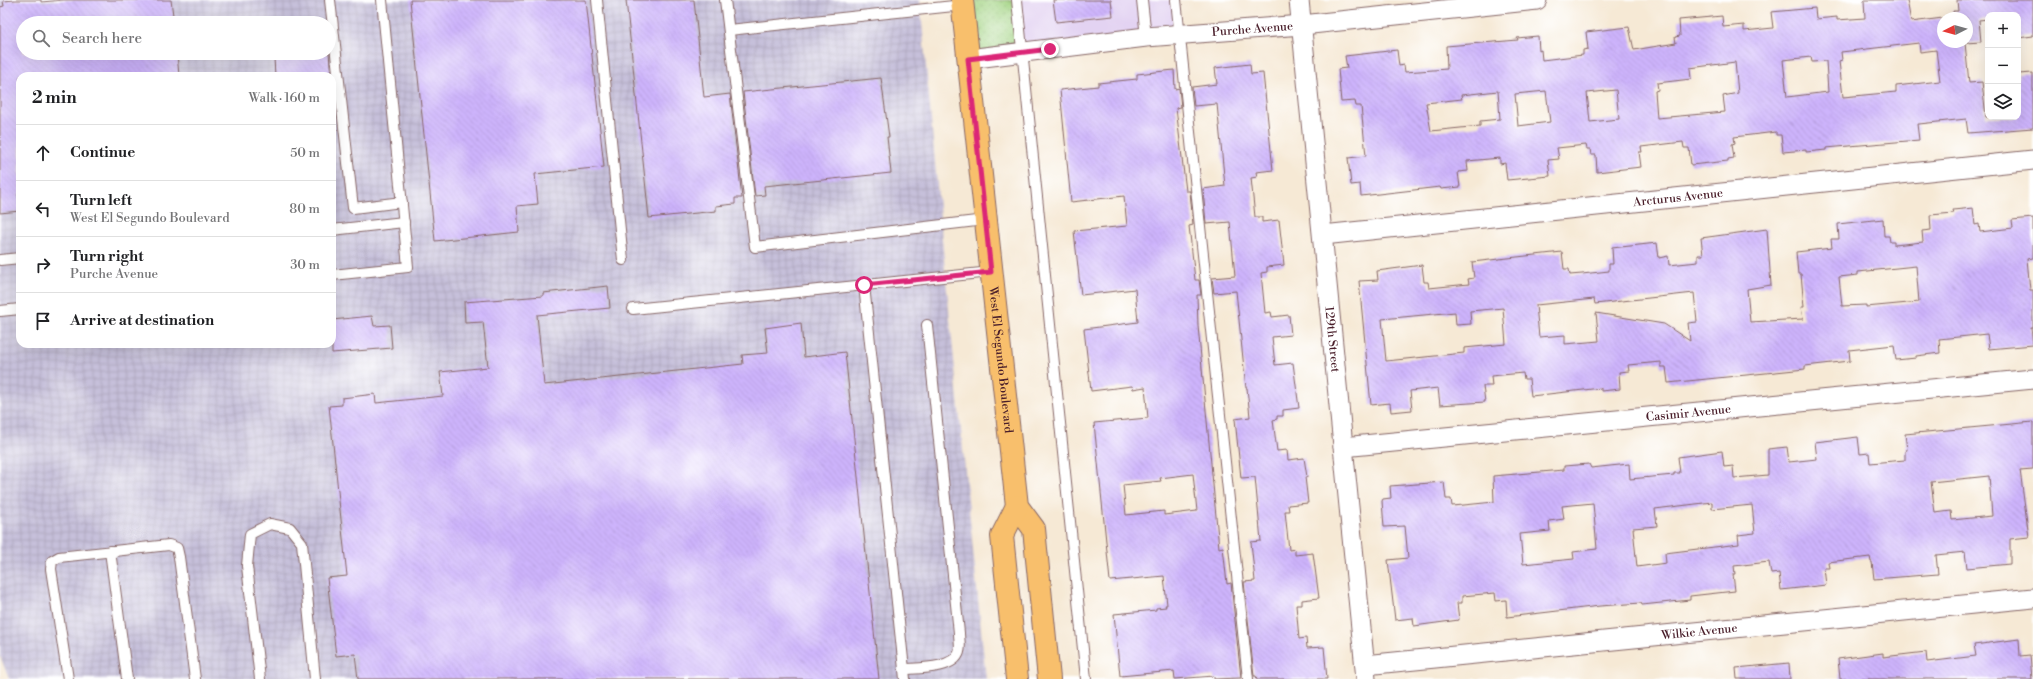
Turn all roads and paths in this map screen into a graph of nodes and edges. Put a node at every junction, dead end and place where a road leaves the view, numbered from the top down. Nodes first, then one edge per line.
1 (330, 0) edge
2 (382, 0) edge
3 (597, 0) edge
4 (725, 0) edge
5 (1017, 0) edge
6 (1142, 0) edge
7 (1176, 0) edge
8 (1299, 0) edge
9 (1537, 0) edge
10 (962, 3) edge
11 (332, 16) edge
12 (1302, 25) junction
13 (729, 30) junction
14 (1180, 35) junction
15 (1146, 37) junction
16 (1022, 52) junction
17 (336, 54) edge
18 (968, 59) junction
19 (2033, 160) edge
20 (402, 202) junction
21 (985, 220) junction
22 (404, 222) junction
23 (336, 230) edge
24 (1322, 235) junction
25 (16, 258) edge
26 (0, 260) edge
27 (623, 260) dead end
28 (991, 272) junction
29 (336, 275) edge
30 (864, 285) junction
31 (16, 309) edge
32 (633, 309) dead end
33 (0, 311) edge
34 (927, 325) dead end
35 (2033, 379) edge
36 (1343, 448) junction
37 (1017, 506) junction
38 (110, 551) junction
39 (2033, 598) edge
40 (1366, 672) edge
41 (905, 674) edge
42 (68, 679) edge
43 (127, 679) edge
44 (195, 679) edge
45 (260, 679) edge
46 (315, 679) edge
47 (1017, 679) edge
48 (1049, 679) edge
49 (1086, 679) edge
50 (1248, 679) edge

1 - 11 lane
2 - 20 lane
3 - 27 lane
4 - 13 lane
5 - 16 lane
6 - 15 lane
7 - 14 lane
8 - 12 street, 129th Street
9 - 12 street, Purche Avenue
10 - 13 lane
10 - 18 main road, West El Segundo Boulevard
12 - 14 street, Purche Avenue
12 - 24 street, 129th Street
13 - 21 lane
14 - 15 street, Purche Avenue
14 - 50 lane
15 - 16 street, Purche Avenue
16 - 18 street, Purche Avenue
16 - 49 lane
17 - 20 lane
18 - 21 main road, West El Segundo Boulevard
19 - 24 street, Arcturus Avenue
20 - 22 lane
21 - 28 main road, West El Segundo Boulevard
22 - 23 lane
22 - 29 lane
24 - 36 street, 129th Street
25 - 26 lane
28 - 30 lane
28 - 37 main road, West El Segundo Boulevard
30 - 32 lane
30 - 41 lane
31 - 33 lane
34 - 41 lane
35 - 36 street, Casimir Avenue
36 - 40 street, 129th Street
37 - 47 main road
37 - 48 main road
38 - 42 lane
38 - 43 lane
38 - 44 lane
39 - 40 street, Wilkie Avenue
45 - 46 lane

